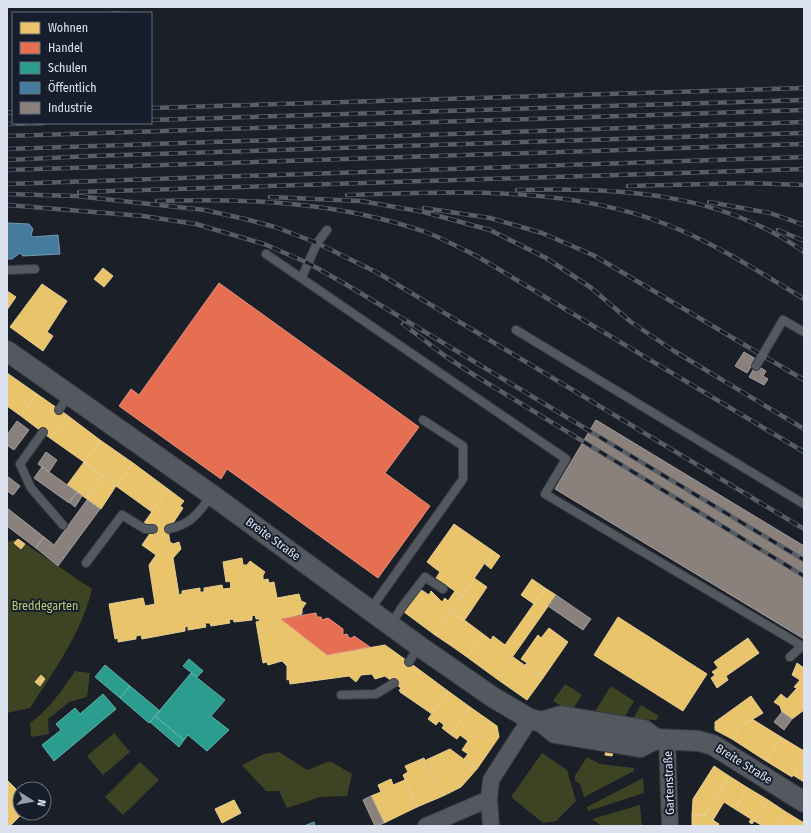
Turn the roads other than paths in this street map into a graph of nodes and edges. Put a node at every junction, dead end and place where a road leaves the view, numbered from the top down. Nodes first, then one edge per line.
1 (327, 230) dead end
2 (266, 254) dead end
3 (35, 269) dead end
4 (7, 270) edge
5 (302, 278) junction
6 (516, 330) dead end
7 (804, 332) edge
8 (7, 351) edge
9 (756, 366) dead end
10 (423, 420) dead end
11 (43, 432) dead end
12 (212, 495) junction
13 (804, 504) edge
14 (63, 525) dead end
15 (153, 529) dead end
16 (169, 529) dead end
17 (86, 563) dead end
18 (443, 588) dead end
19 (369, 611) junction
20 (390, 625) junction
21 (419, 646) junction
22 (803, 647) edge
23 (790, 657) dead end
24 (409, 662) dead end
25 (394, 683) dead end
26 (341, 695) dead end
27 (536, 720) junction
28 (661, 739) junction
29 (489, 799) junction
30 (804, 802) edge
31 (426, 826) edge
32 (491, 826) edge
33 (670, 826) edge

1 - 5 lane
2 - 5 lane
3 - 4 lane
5 - 22 lane
6 - 13 lane
7 - 9 lane
8 - 12 street, Breite Straße
10 - 19 lane
11 - 14 lane
12 - 16 lane
12 - 19 street, Breite Straße
15 - 17 lane
18 - 20 lane
19 - 20 street, Breite Straße
20 - 21 street, Breite Straße
21 - 24 lane
21 - 27 street, Breite Straße
22 - 23 lane
25 - 26 lane
27 - 28 street, Breite Straße
27 - 29 street
28 - 30 street, Breite Straße
28 - 33 street, Gartenstraße
29 - 31 street
29 - 32 street

